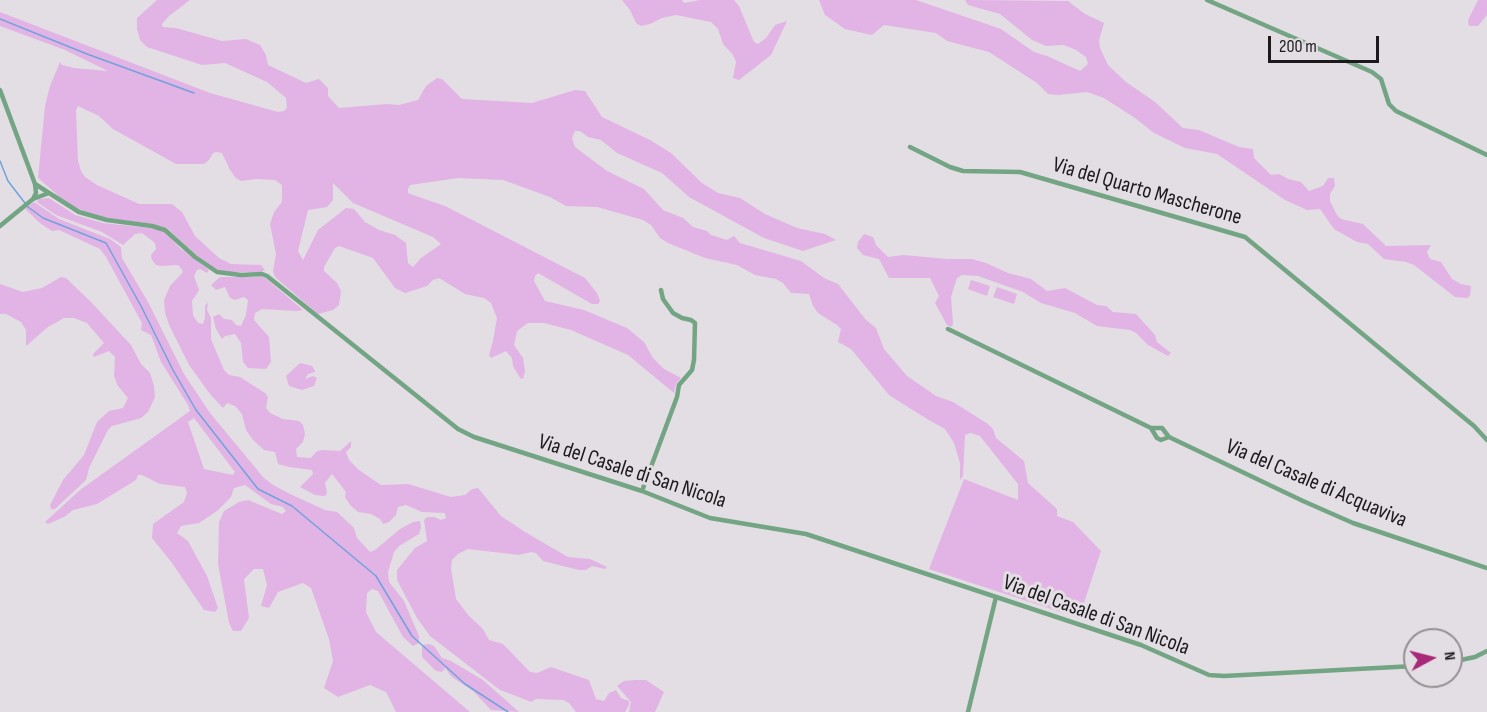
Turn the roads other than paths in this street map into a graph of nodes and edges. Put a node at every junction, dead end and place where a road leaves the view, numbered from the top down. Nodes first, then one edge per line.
1 (1207, 0) edge
2 (0, 90) edge
3 (910, 147) dead end
4 (1487, 154) edge
5 (35, 184) junction
6 (49, 193) junction
7 (31, 201) junction
8 (0, 226) edge
9 (661, 290) dead end
10 (948, 328) dead end
11 (1151, 428) junction
12 (1169, 437) junction
13 (1487, 440) edge
14 (642, 491) junction
15 (1487, 568) edge
16 (996, 597) junction
17 (1487, 651) edge
18 (1463, 660) edge
19 (1403, 667) edge
20 (968, 712) edge

1 - 4 street
2 - 5 street
3 - 13 street, Via del Quarto Mascherone
5 - 6 street, Via del Casale di San Nicola
5 - 7 street
6 - 7 street
6 - 14 street, Via del Casale di San Nicola
7 - 8 street
9 - 14 street
10 - 11 street, Via del Casale di Acquaviva
11 - 12 street, Via del Casale di Acquaviva
11 - 12 street, Via del Casale di Acquaviva
12 - 15 street, Via del Casale di Acquaviva
14 - 16 street, Via del Casale di San Nicola
16 - 19 street, Via del Casale di San Nicola
16 - 20 street
17 - 18 street

